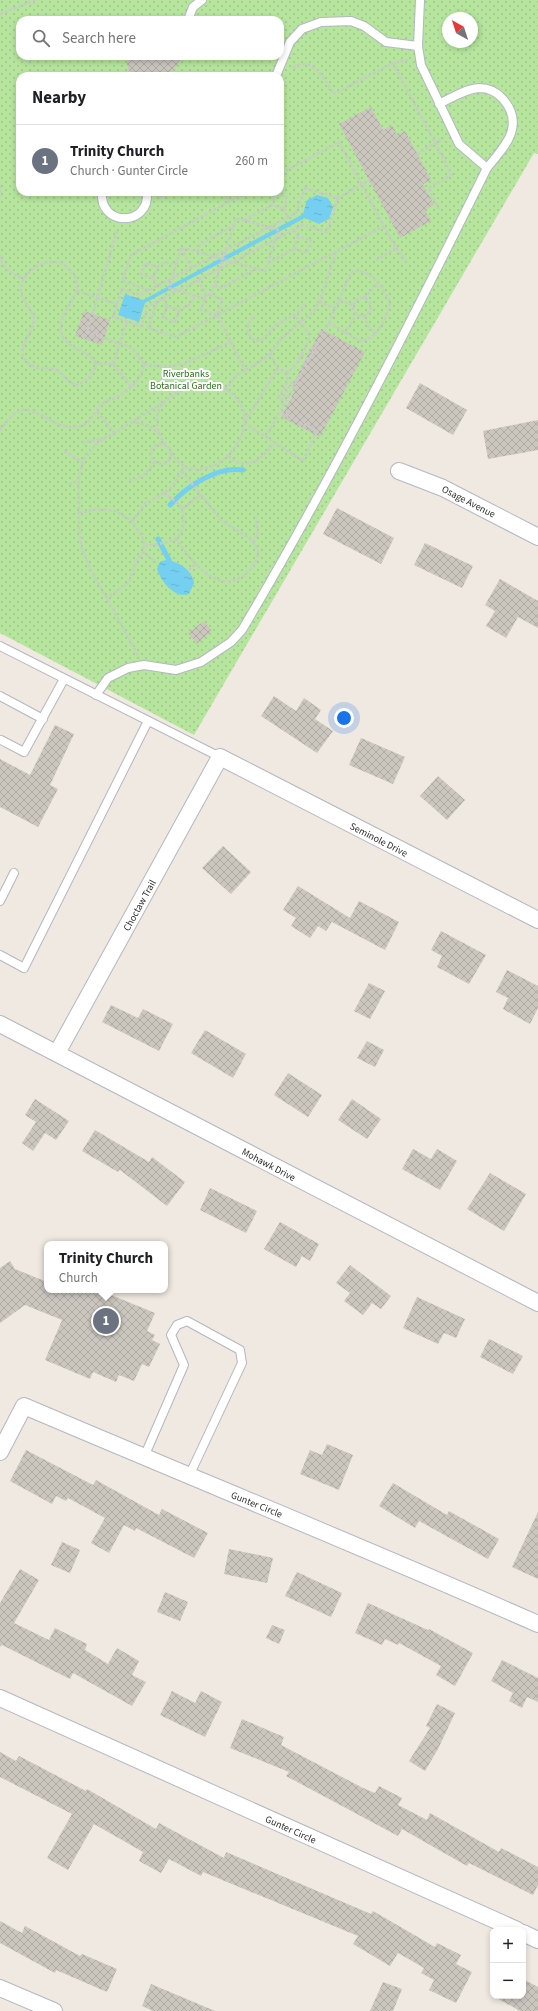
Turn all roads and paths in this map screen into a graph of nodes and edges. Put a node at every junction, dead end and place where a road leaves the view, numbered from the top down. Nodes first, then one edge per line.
1 (35, 0) edge
2 (202, 0) edge
3 (420, 0) edge
4 (0, 14) edge
5 (189, 16) edge
6 (418, 46) junction
7 (284, 57) edge
8 (283, 60) edge
9 (291, 70) dead end
10 (278, 72) edge
11 (439, 104) junction
12 (454, 134) junction
13 (435, 143) junction
14 (417, 154) dead end
15 (487, 168) junction
16 (284, 172) edge
17 (370, 180) dead end
18 (0, 185) edge
19 (361, 185) junction
20 (102, 196) edge
21 (146, 196) edge
22 (226, 196) edge
23 (239, 196) edge
24 (275, 196) edge
25 (284, 196) edge
26 (0, 198) edge
27 (338, 198) junction
28 (228, 202) junction
29 (272, 205) junction
30 (284, 209) junction
31 (439, 209) dead end
32 (288, 217) junction
33 (244, 220) junction
34 (234, 226) junction
35 (384, 226) junction
36 (268, 227) junction
37 (294, 230) junction
38 (117, 231) dead end
39 (298, 236) junction
40 (275, 240) junction
41 (181, 247) junction
42 (396, 248) junction
43 (226, 249) junction
44 (294, 249) junction
45 (198, 252) junction
46 (336, 252) junction
47 (0, 255) edge
48 (214, 256) junction
49 (223, 259) junction
50 (376, 260) dead end
51 (233, 262) junction
52 (407, 262) dead end
53 (267, 263) junction
54 (174, 264) dead end
55 (157, 267) junction
56 (192, 267) junction
57 (220, 268) junction
58 (256, 268) junction
59 (153, 278) junction
60 (172, 278) junction
61 (24, 279) junction
62 (198, 280) junction
63 (378, 284) junction
64 (215, 285) junction
65 (157, 286) junction
66 (149, 290) junction
67 (77, 291) junction
68 (178, 291) junction
69 (206, 294) junction
70 (195, 295) junction
71 (210, 295) junction
72 (97, 297) junction
73 (163, 298) junction
74 (364, 298) junction
75 (205, 299) junction
76 (340, 300) junction
77 (158, 301) junction
78 (319, 302) junction
79 (117, 304) junction
80 (305, 304) dead end
81 (352, 305) junction
82 (167, 306) junction
83 (335, 308) junction
84 (179, 310) junction
85 (356, 314) junction
86 (217, 315) junction
87 (295, 316) junction
88 (364, 316) junction
89 (254, 317) dead end
90 (127, 322) junction
91 (329, 323) junction
92 (302, 324) junction
93 (345, 333) junction
94 (376, 333) junction
95 (231, 342) junction
96 (120, 343) junction
97 (271, 353) junction
98 (301, 355) junction
99 (309, 360) junction
100 (96, 363) junction
101 (113, 364) junction
102 (144, 364) junction
103 (278, 368) junction
104 (246, 370) junction
105 (288, 372) junction
106 (296, 384) junction
107 (131, 386) junction
108 (225, 390) junction
109 (163, 403) junction
110 (97, 412) junction
111 (280, 412) junction
112 (130, 422) junction
113 (244, 423) junction
114 (0, 430) edge
115 (114, 432) junction
116 (160, 436) junction
117 (266, 437) junction
118 (104, 438) junction
119 (274, 442) junction
120 (82, 443) dead end
121 (165, 445) junction
122 (64, 451) dead end
123 (171, 453) junction
124 (228, 456) junction
125 (82, 462) junction
126 (154, 462) junction
127 (184, 467) junction
128 (182, 471) junction
129 (399, 471) dead end
130 (129, 480) dead end
131 (78, 481) junction
132 (69, 484) dead end
133 (164, 493) junction
134 (201, 495) junction
135 (182, 509) junction
136 (79, 513) junction
137 (256, 517) dead end
138 (132, 521) junction
139 (538, 537) edge
140 (176, 538) junction
141 (253, 542) junction
142 (145, 546) junction
143 (143, 552) junction
144 (156, 562) dead end
145 (196, 564) junction
146 (189, 570) dead end
147 (107, 598) junction
148 (0, 646) edge
149 (144, 665) junction
150 (64, 679) junction
151 (96, 695) junction
152 (0, 696) edge
153 (43, 719) junction
154 (148, 721) junction
155 (1, 740) dead end
156 (220, 757) junction
157 (14, 873) dead end
158 (0, 901) edge
159 (538, 920) edge
160 (0, 955) edge
161 (0, 1024) edge
162 (57, 1054) junction
163 (538, 1303) edge
164 (0, 1452) edge
165 (144, 1457) junction
166 (189, 1476) junction
167 (538, 1624) edge
168 (0, 1698) edge
169 (510, 1927) edge
170 (526, 1934) edge
171 (538, 1940) edge
172 (0, 1988) edge
173 (54, 2011) edge

1 - 4 path
2 - 5 lane
3 - 6 lane
6 - 7 lane
6 - 11 lane
8 - 10 lane
9 - 13 path
11 - 12 lane
11 - 15 lane
12 - 13 path
12 - 15 lane
13 - 14 path
13 - 31 path
15 - 149 lane
16 - 19 path
17 - 19 path
18 - 26 path
19 - 27 path
19 - 35 path
20 - 21 lane
22 - 28 path
23 - 28 path
24 - 29 path
25 - 30 path
27 - 32 path
27 - 37 path
28 - 66 path
29 - 30 path
29 - 33 path
30 - 32 path
32 - 36 path
33 - 34 path
33 - 36 path
34 - 43 path
34 - 45 path
35 - 42 path
35 - 46 path
36 - 40 path
36 - 43 path
37 - 39 path
37 - 40 path
38 - 72 path
39 - 44 path
39 - 44 path
40 - 51 path
40 - 53 path
41 - 45 path
41 - 56 path
41 - 60 path
42 - 50 path
42 - 52 path
43 - 48 path
43 - 49 path
44 - 53 path
45 - 48 path
46 - 78 path
46 - 86 path
47 - 61 path
48 - 49 path
48 - 56 path
49 - 51 path
49 - 57 path
51 - 57 path
51 - 58 path
53 - 58 path
54 - 55 path
55 - 59 path
55 - 59 path
56 - 60 path
57 - 62 path
57 - 64 path
58 - 64 path
59 - 65 path
60 - 65 path
60 - 68 path
61 - 67 path
61 - 100 path
62 - 68 path
62 - 69 path
63 - 74 path
63 - 76 path
63 - 94 path
64 - 71 path
65 - 66 path
66 - 79 path
67 - 72 path
67 - 100 path
68 - 70 path
68 - 73 path
69 - 71 path
69 - 75 path
70 - 75 path
70 - 84 path
71 - 86 path
72 - 79 path
72 - 96 path
73 - 77 path
73 - 82 path
74 - 81 path
74 - 88 path
75 - 86 path
76 - 81 path
76 - 83 path
77 - 86 path
77 - 90 path
78 - 83 path
78 - 92 path
79 - 90 path
80 - 87 path
81 - 85 path
82 - 84 path
82 - 84 path
83 - 91 path
85 - 88 path
85 - 93 path
86 - 95 path
87 - 89 path
87 - 92 path
88 - 94 path
90 - 96 path
91 - 93 path
91 - 99 path
92 - 97 path
92 - 98 path
93 - 94 path
95 - 102 path
95 - 104 path
96 - 101 path
96 - 102 path
97 - 103 path
97 - 104 path
98 - 99 path
98 - 105 path
99 - 106 path
100 - 101 path
101 - 107 path
102 - 107 path
103 - 105 path
103 - 113 path
104 - 108 path
105 - 106 path
106 - 111 path
107 - 110 path
108 - 109 path
108 - 113 path
109 - 112 path
109 - 116 path
110 - 114 path
110 - 115 path
111 - 117 path
111 - 119 path
112 - 115 path
112 - 116 path
113 - 117 path
113 - 124 path
115 - 118 path
116 - 121 path
117 - 119 path
118 - 120 path
118 - 125 path
119 - 124 path
121 - 123 path
121 - 126 path
122 - 125 path
123 - 126 path
123 - 127 path
124 - 127 path
125 - 131 path
126 - 130 path
127 - 128 path
128 - 133 path
128 - 134 path
129 - 139 street, Osage Avenue
131 - 132 path
131 - 136 path
133 - 135 path
133 - 138 path
134 - 135 path
134 - 141 path
135 - 140 path
136 - 138 path
136 - 147 path
137 - 141 path
138 - 142 path
140 - 142 path
140 - 145 path
141 - 145 path
142 - 143 path
143 - 144 path
143 - 147 path
145 - 146 path
147 - 149 path
148 - 150 lane
149 - 151 lane
150 - 151 lane
150 - 153 lane
151 - 154 lane
152 - 153 lane
153 - 155 lane
154 - 156 lane
154 - 160 lane
156 - 159 street, Seminole Drive
156 - 162 street, Choctaw Trail
157 - 158 lane
161 - 162 street, Mohawk Drive
162 - 163 street, Mohawk Drive
164 - 165 street, Gunter Circle
165 - 166 street, Gunter Circle
165 - 166 lane
166 - 167 street, Gunter Circle
168 - 169 street, Gunter Circle
170 - 171 street
172 - 173 street

